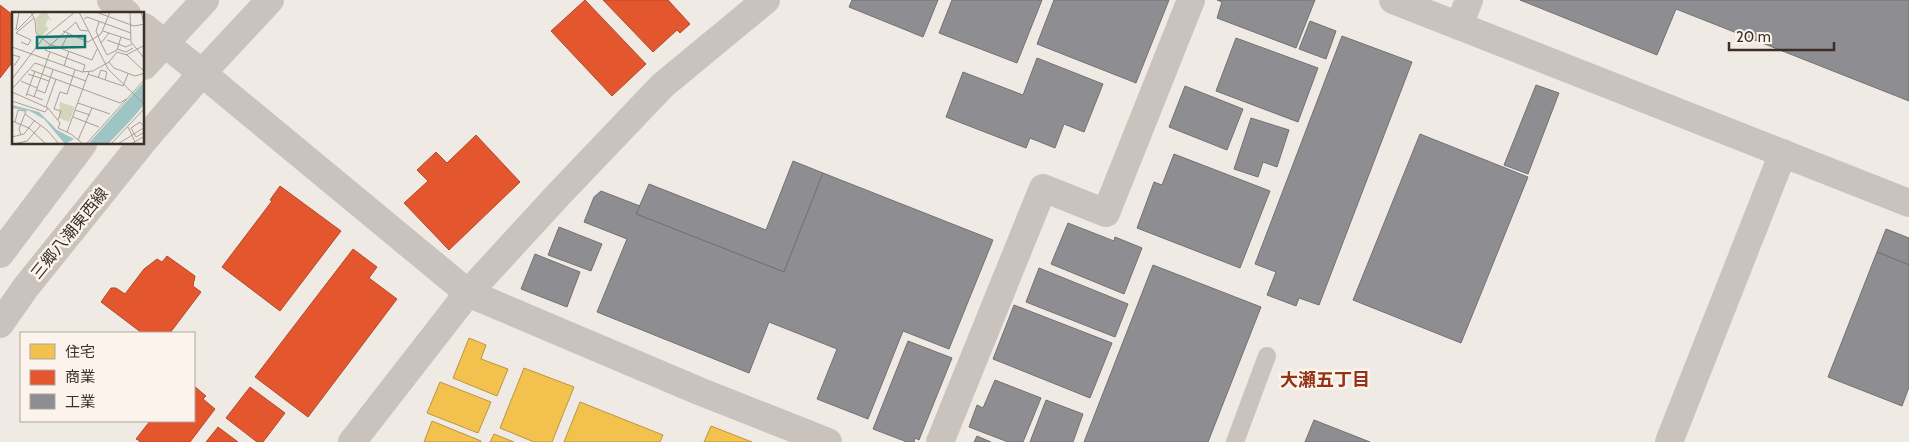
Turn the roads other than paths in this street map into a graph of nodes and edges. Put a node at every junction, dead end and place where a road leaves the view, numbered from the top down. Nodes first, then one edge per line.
1 (111, 0) edge
2 (205, 0) edge
3 (270, 0) edge
4 (766, 0) edge
5 (1191, 0) edge
6 (1393, 0) edge
7 (1470, 0) edge
8 (126, 12) edge
9 (1459, 26) junction
10 (154, 35) edge
11 (145, 63) edge
12 (202, 73) junction
13 (145, 139) edge
14 (82, 145) edge
15 (140, 145) edge
16 (1783, 154) junction
17 (1909, 203) edge
18 (0, 254) edge
19 (468, 293) junction
20 (0, 324) edge
21 (1267, 356) dead end
22 (352, 442) edge
23 (828, 442) edge
24 (940, 442) edge
25 (1234, 442) edge
26 (1669, 442) edge

1 - 8 street
2 - 10 street
3 - 12 street
4 - 19 street
5 - 24 street
6 - 9 street
7 - 9 street
9 - 16 street
10 - 11 street
10 - 12 street
12 - 13 street
12 - 19 street
14 - 18 street
15 - 20 street, 三郷八潮東西線
16 - 17 street
16 - 26 street
19 - 22 street
19 - 23 street
21 - 25 lane

